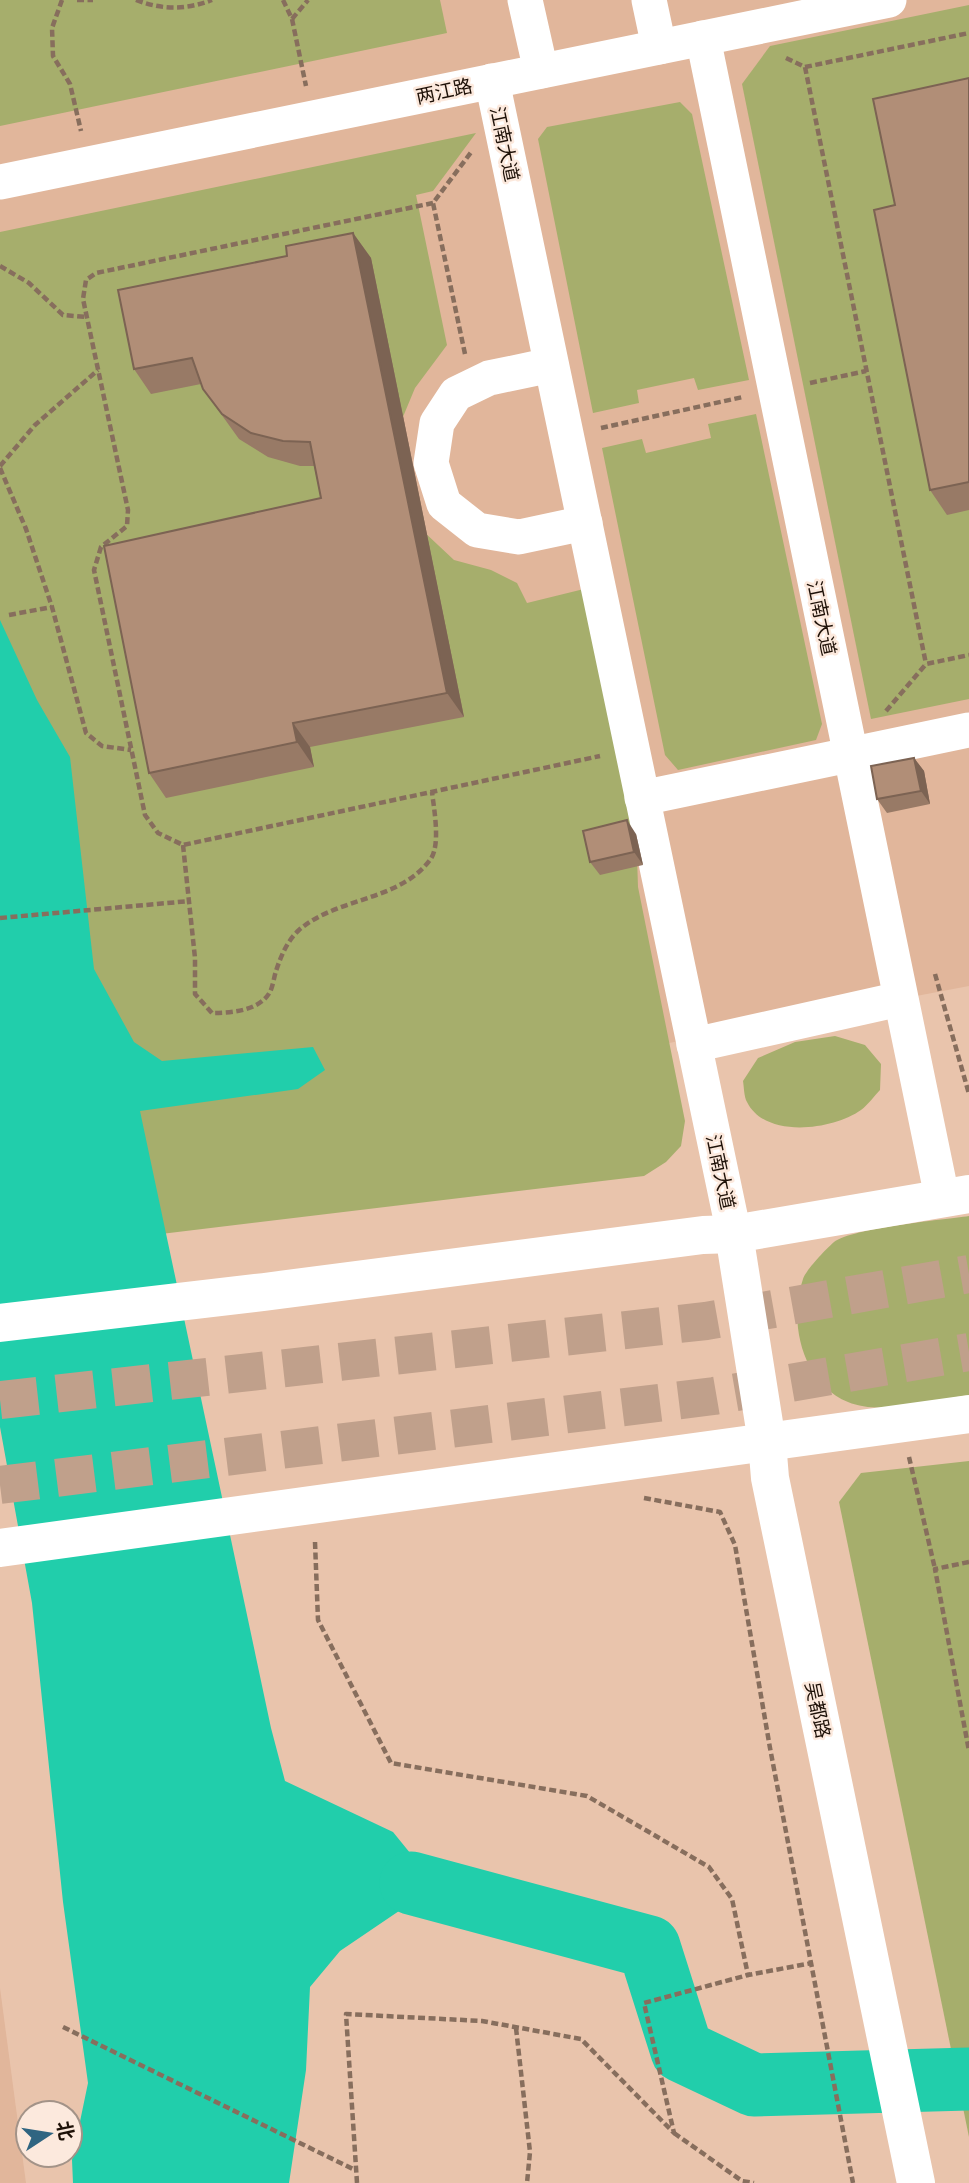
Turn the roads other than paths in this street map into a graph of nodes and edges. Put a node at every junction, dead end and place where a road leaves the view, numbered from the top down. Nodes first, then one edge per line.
1 (525, 0) edge
2 (649, 0) edge
3 (889, 0) edge
4 (702, 38) junction
5 (659, 47) junction
6 (541, 71) junction
7 (496, 97) junction
8 (0, 182) edge
9 (551, 365) junction
10 (585, 523) junction
11 (969, 730) edge
12 (849, 754) junction
13 (642, 798) junction
14 (900, 999) junction
15 (694, 1045) junction
16 (955, 1195) edge
17 (734, 1234) junction
18 (0, 1323) edge
19 (969, 1414) edge
20 (767, 1443) junction
21 (0, 1548) edge
22 (916, 2183) edge

1 - 6 street
2 - 5 street
3 - 4 street, 两江路
4 - 5 street, 两江路
4 - 12 street, 江南大道
5 - 6 street, 两江路
6 - 7 street, 两江路
7 - 8 street, 两江路
7 - 9 street, 江南大道
9 - 10 street, 江南大道
9 - 10 street
10 - 13 street, 江南大道
11 - 12 street
12 - 13 street
12 - 14 street, 江南大道
13 - 15 street, 江南大道
14 - 15 street
14 - 16 street, 江南大道
15 - 17 street, 江南大道
16 - 17 main road
17 - 18 main road
17 - 20 main road, 吴都路
19 - 20 main road
20 - 21 main road
20 - 22 main road, 吴都路

